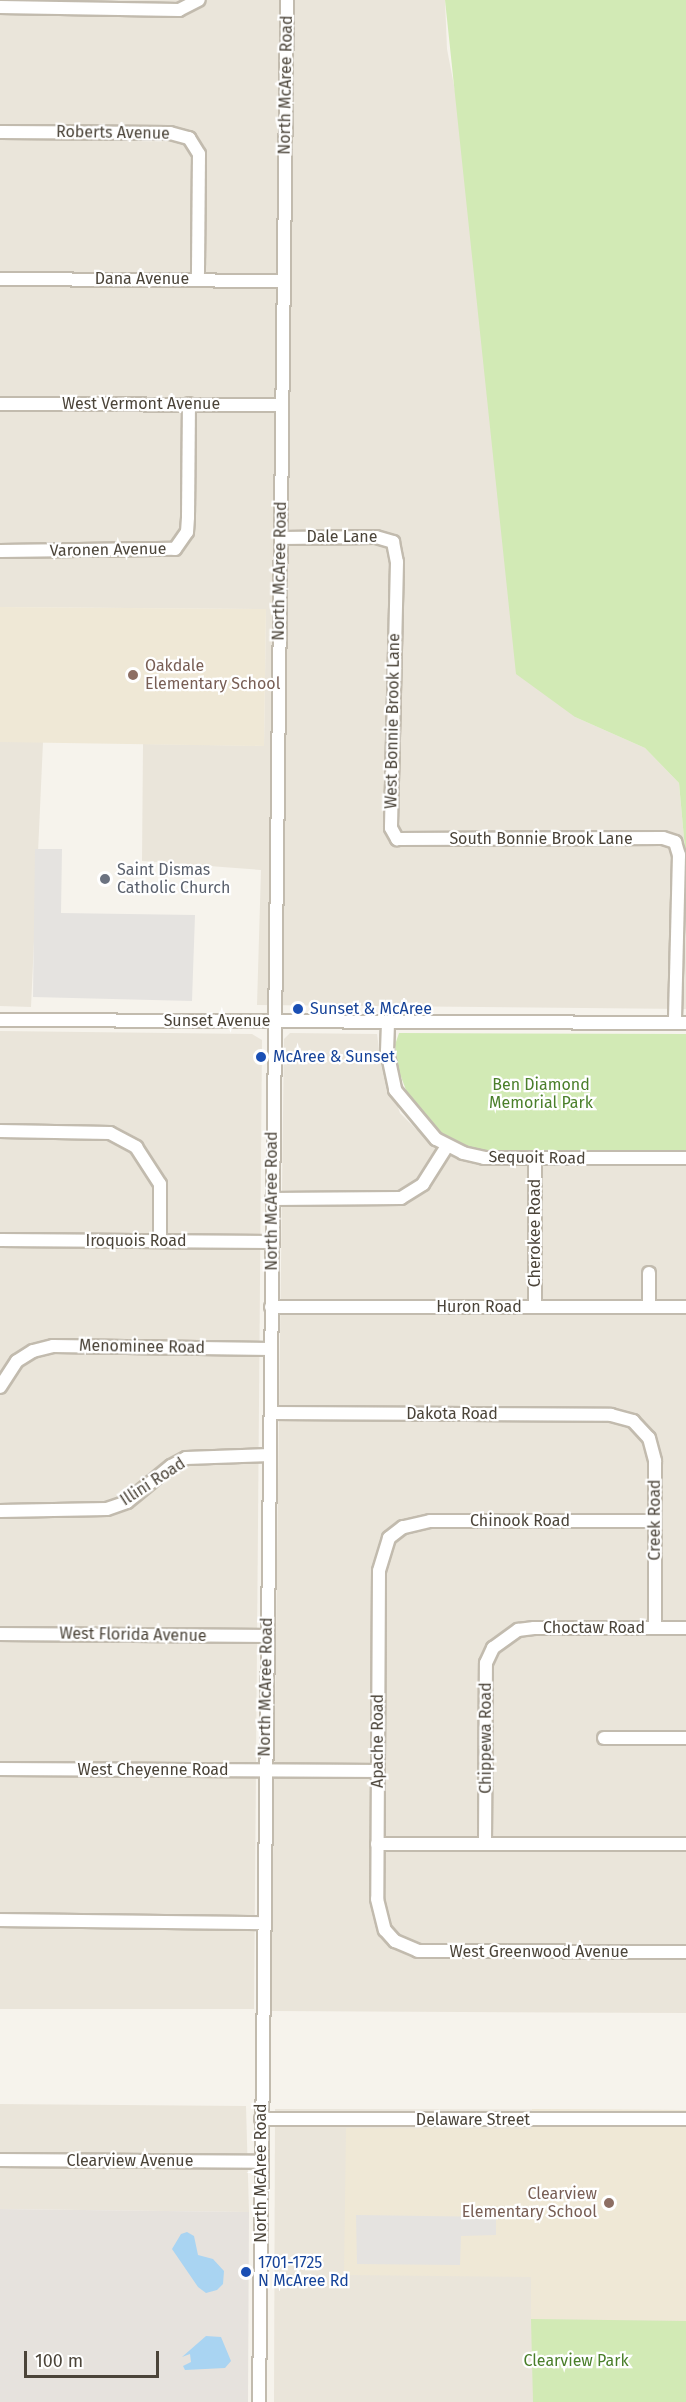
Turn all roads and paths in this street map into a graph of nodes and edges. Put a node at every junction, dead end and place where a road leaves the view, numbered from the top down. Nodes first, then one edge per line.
1 (287, 0) edge
2 (198, 1) edge
3 (0, 7) edge
4 (0, 132) edge
5 (0, 279) edge
6 (198, 280) junction
7 (283, 281) junction
8 (0, 404) edge
9 (189, 404) junction
10 (282, 405) junction
11 (281, 538) junction
12 (0, 551) edge
13 (396, 587) joint
14 (411, 840) joint
15 (0, 1020) edge
16 (273, 1022) junction
17 (388, 1023) junction
18 (680, 1023) edge
19 (0, 1131) edge
20 (447, 1146) junction
21 (686, 1158) edge
22 (535, 1159) junction
23 (272, 1199) junction
24 (0, 1240) edge
25 (160, 1241) junction
26 (271, 1242) junction
27 (649, 1273) dead end
28 (271, 1307) junction
29 (535, 1307) junction
30 (649, 1307) junction
31 (686, 1307) edge
32 (271, 1349) junction
33 (0, 1387) edge
34 (271, 1413) junction
35 (633, 1420) joint
36 (270, 1455) junction
37 (0, 1510) edge
38 (655, 1521) junction
39 (389, 1538) joint
40 (655, 1628) junction
41 (686, 1628) edge
42 (0, 1634) edge
43 (266, 1636) junction
44 (504, 1638) joint
45 (604, 1738) dead end
46 (686, 1738) edge
47 (0, 1769) edge
48 (264, 1771) junction
49 (378, 1772) junction
50 (377, 1844) junction
51 (485, 1844) junction
52 (686, 1844) edge
53 (0, 1920) edge
54 (263, 1923) junction
55 (395, 1941) joint
56 (686, 1952) edge
57 (261, 2119) junction
58 (686, 2119) edge
59 (0, 2160) edge
60 (261, 2162) junction
61 (259, 2402) edge

1 - 7 street, North McAree Road
2 - 3 street
4 - 6 street, Roberts Avenue
5 - 6 street, Dana Avenue
6 - 7 street, Dana Avenue
7 - 10 street, North McAree Road
8 - 9 street, West Vermont Avenue
9 - 10 street, West Vermont Avenue
9 - 12 street, Varonen Avenue
10 - 11 street, North McAree Road
11 - 13 street, Dale Lane
11 - 16 street, North McAree Road
13 - 14 street, West Bonnie Brook Lane
14 - 18 street, South Bonnie Brook Lane
15 - 16 street, Sunset Avenue
16 - 17 street, Sunset Avenue
16 - 23 street, North McAree Road
17 - 18 street, Sunset Avenue
17 - 20 street
19 - 25 street
20 - 22 street, Sequoit Road
20 - 23 street
21 - 22 street, Sequoit Road
22 - 29 street, Cherokee Road
23 - 26 street, North McAree Road
24 - 25 street, Iroquois Road
25 - 26 street, Iroquois Road
26 - 28 street, North McAree Road
27 - 30 street
28 - 29 street, Huron Road
28 - 32 street, North McAree Road
29 - 30 street, Huron Road
30 - 31 street, Huron Road
32 - 33 street, Menominee Road
32 - 34 street, North McAree Road
34 - 35 street, Dakota Road
34 - 36 street, North McAree Road
35 - 38 street, Creek Road
36 - 37 street, Illini Road
36 - 43 street, North McAree Road
38 - 39 street, Chinook Road
38 - 40 street, Creek Road
39 - 49 street, Apache Road
40 - 41 street, Choctaw Road
40 - 44 street, Choctaw Road
42 - 43 street, West Florida Avenue
43 - 48 street, North McAree Road
44 - 51 street, Chippewa Road
45 - 46 street
47 - 48 street, West Cheyenne Road
48 - 49 street, West Cheyenne Road
48 - 54 street, North McAree Road
49 - 50 street, Apache Road
50 - 51 street
50 - 55 street, Apache Road
51 - 52 street
53 - 54 street
54 - 57 street, North McAree Road
55 - 56 street, West Greenwood Avenue
57 - 58 street, Delaware Street
57 - 60 street, North McAree Road
59 - 60 street, Clearview Avenue
60 - 61 street, North McAree Road

